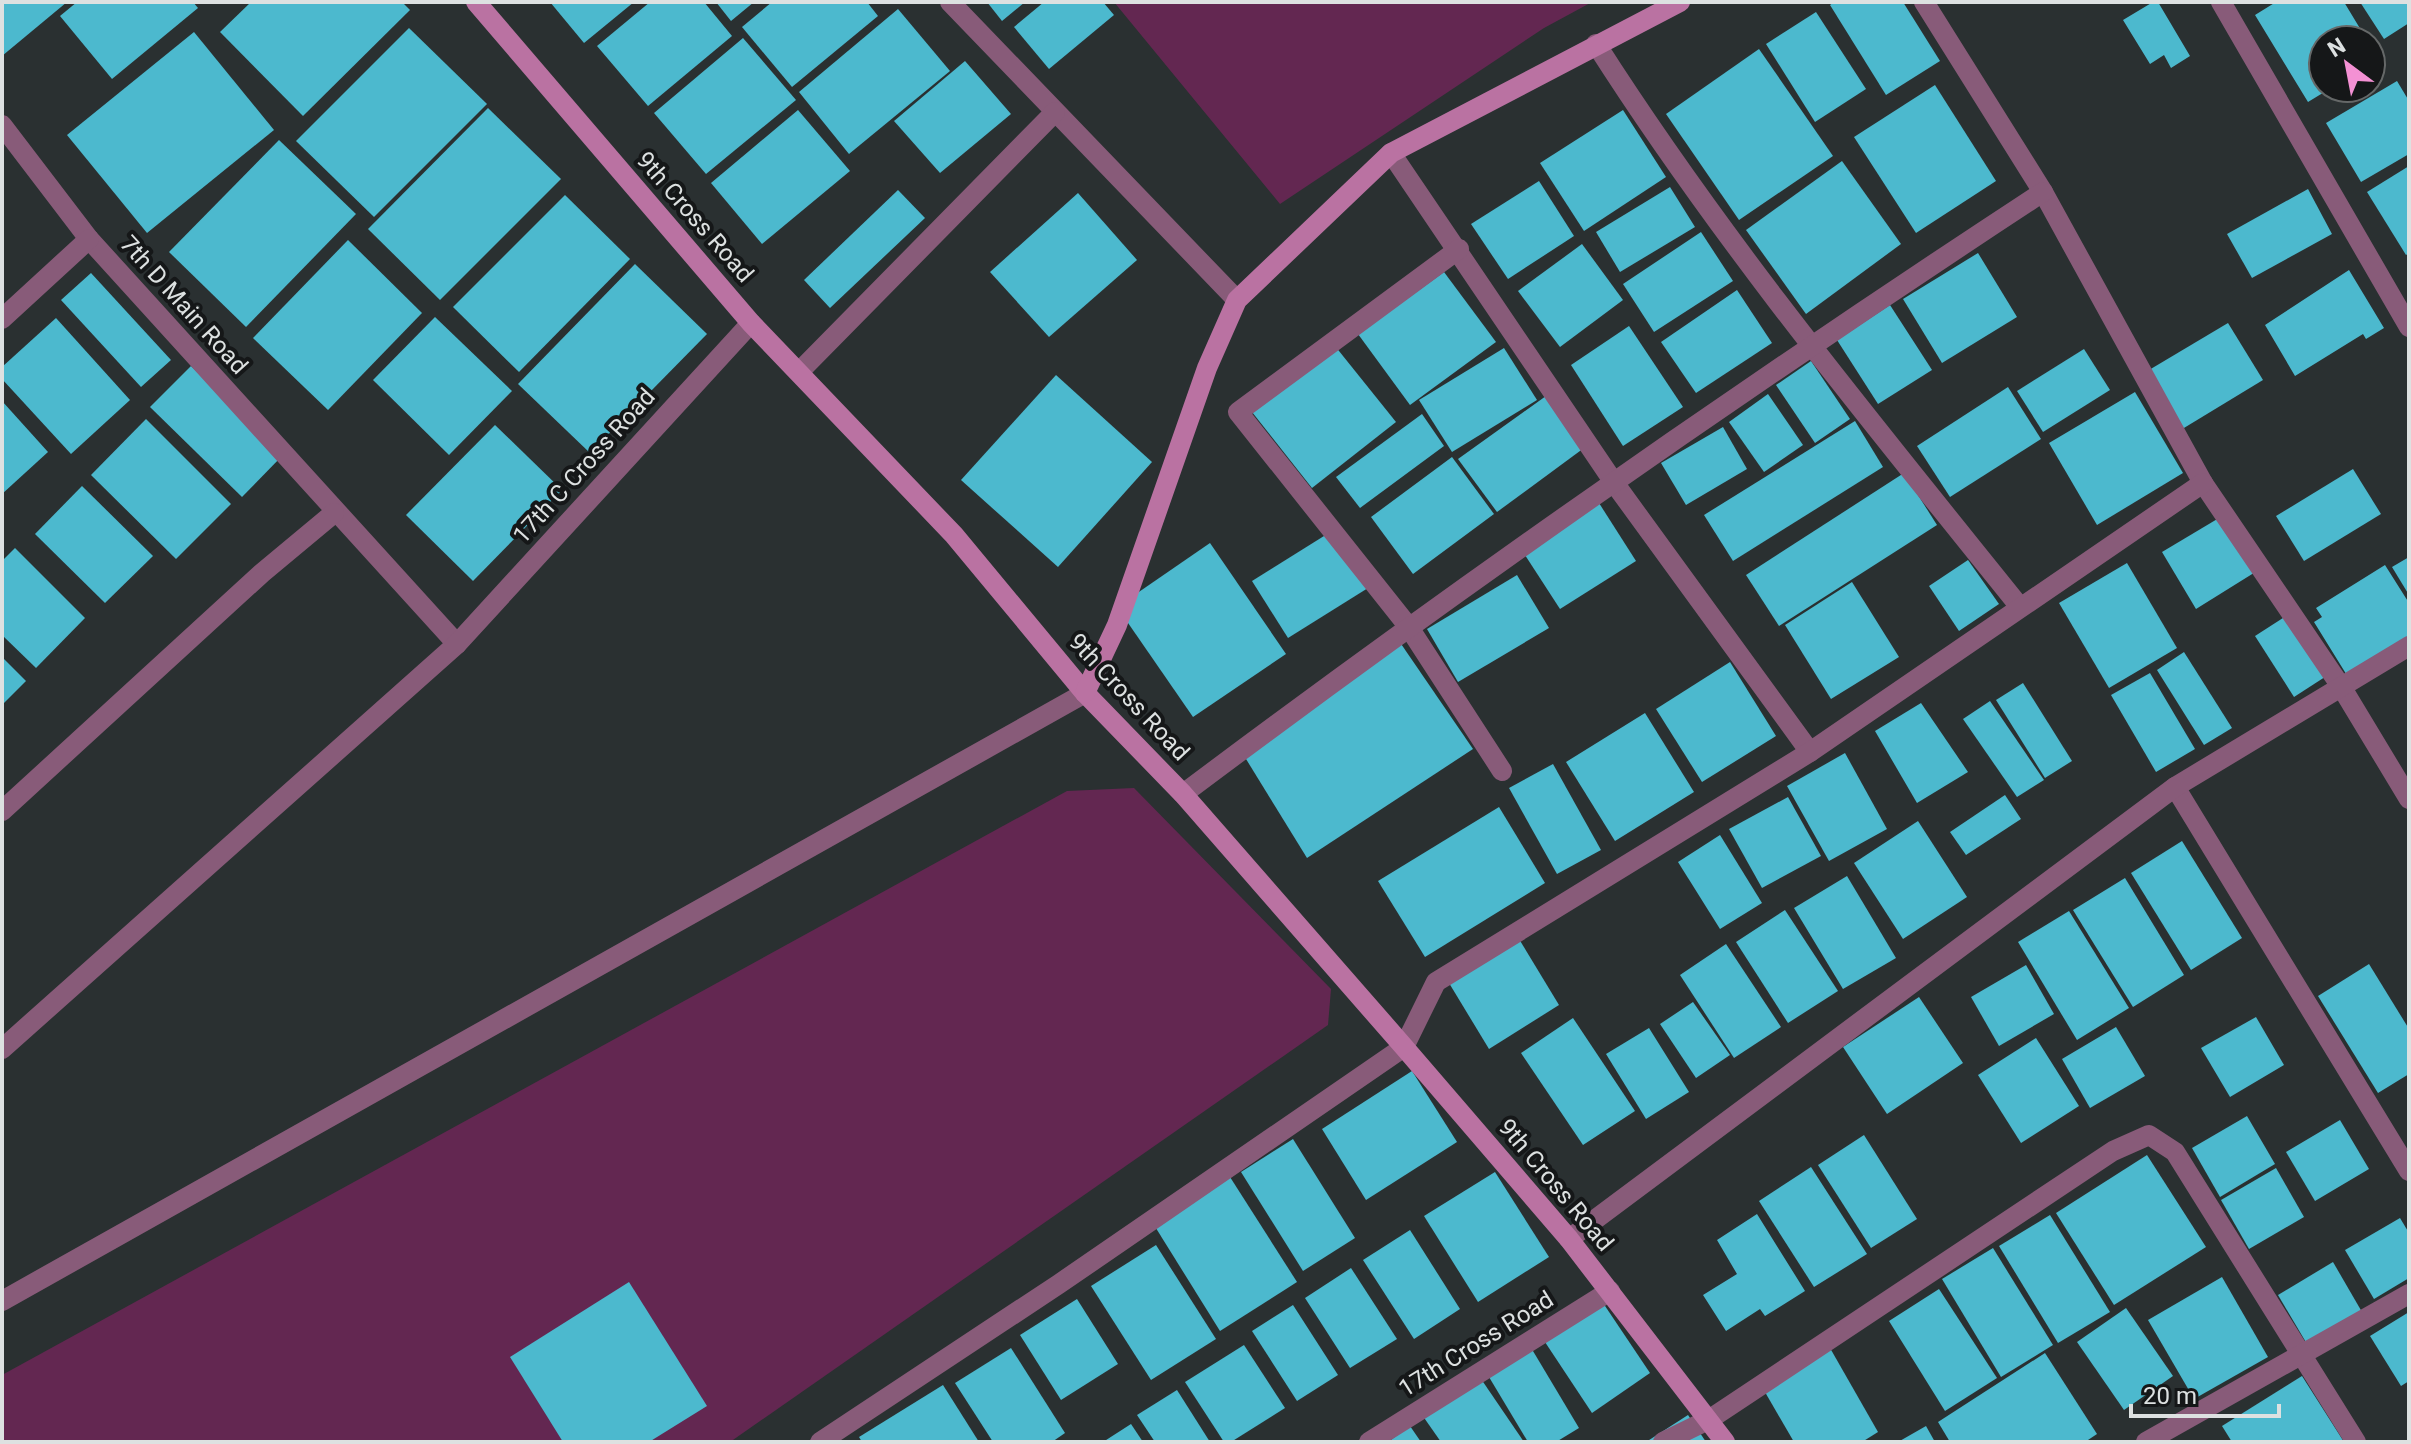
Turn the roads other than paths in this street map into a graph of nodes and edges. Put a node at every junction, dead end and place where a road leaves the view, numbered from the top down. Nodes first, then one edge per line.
1 (476, 2) edge
2 (950, 2) edge
3 (1680, 2) edge
4 (1924, 2) edge
5 (2221, 2) edge
6 (1596, 44) junction
7 (1055, 112) junction
8 (2, 125) edge
9 (1391, 153) junction
10 (2043, 192) junction
11 (89, 239) junction
12 (1459, 249) junction
13 (1237, 300) junction
14 (2, 319) edge
15 (751, 323) junction
16 (2409, 327) edge
17 (1810, 345) junction
18 (800, 371) junction
19 (2203, 483) junction
20 (1615, 484) junction
21 (334, 513) junction
22 (2020, 607) junction
23 (1408, 626) junction
24 (457, 644) junction
25 (2409, 646) edge
26 (2342, 688) junction
27 (1085, 693) junction
28 (1810, 752) junction
29 (1502, 771) dead end
30 (2175, 787) junction
31 (1183, 794) junction
32 (2409, 799) edge
33 (2, 811) edge
34 (1404, 1047) junction
35 (2, 1049) edge
36 (2409, 1171) edge
37 (1569, 1239) junction
38 (1610, 1291) junction
39 (2409, 1294) edge
40 (2, 1301) edge
41 (2300, 1356) junction
42 (1710, 1419) junction
43 (820, 1442) edge
44 (1369, 1442) edge
45 (1663, 1442) edge
46 (1725, 1442) edge
47 (2146, 1442) edge
48 (2356, 1442) edge

1 - 15 street, 9th Cross Road
2 - 7 street
3 - 6 street
4 - 10 street
5 - 16 street
6 - 9 street
6 - 17 street
7 - 13 street
7 - 18 street
8 - 11 street, 7th D Main Road
9 - 12 street
9 - 13 street
10 - 17 street
10 - 19 street
11 - 14 street
11 - 21 street, 7th D Main Road
12 - 20 street
12 - 23 street
13 - 27 street
15 - 18 street, 9th Cross Road
15 - 24 street, 17th C Cross Road
17 - 20 street
17 - 22 street
18 - 27 street, 9th Cross Road
19 - 22 street
19 - 26 street
20 - 23 street
20 - 28 street
21 - 24 street, 7th D Main Road
21 - 33 street
22 - 28 street
23 - 29 street
23 - 31 street
24 - 35 street, 17th C Cross Road
25 - 26 street
26 - 30 street
26 - 32 street
27 - 31 street, 9th Cross Road
27 - 40 street
28 - 34 street
30 - 36 street
30 - 37 street
31 - 34 street, 9th Cross Road
34 - 37 street, 9th Cross Road
34 - 43 street
37 - 38 street, 9th Cross Road
38 - 42 street, 9th Cross Road
38 - 44 street, 17th Cross Road
39 - 41 street
41 - 42 street
41 - 47 street
41 - 48 street
42 - 45 street
42 - 46 street, 9th Cross Road

